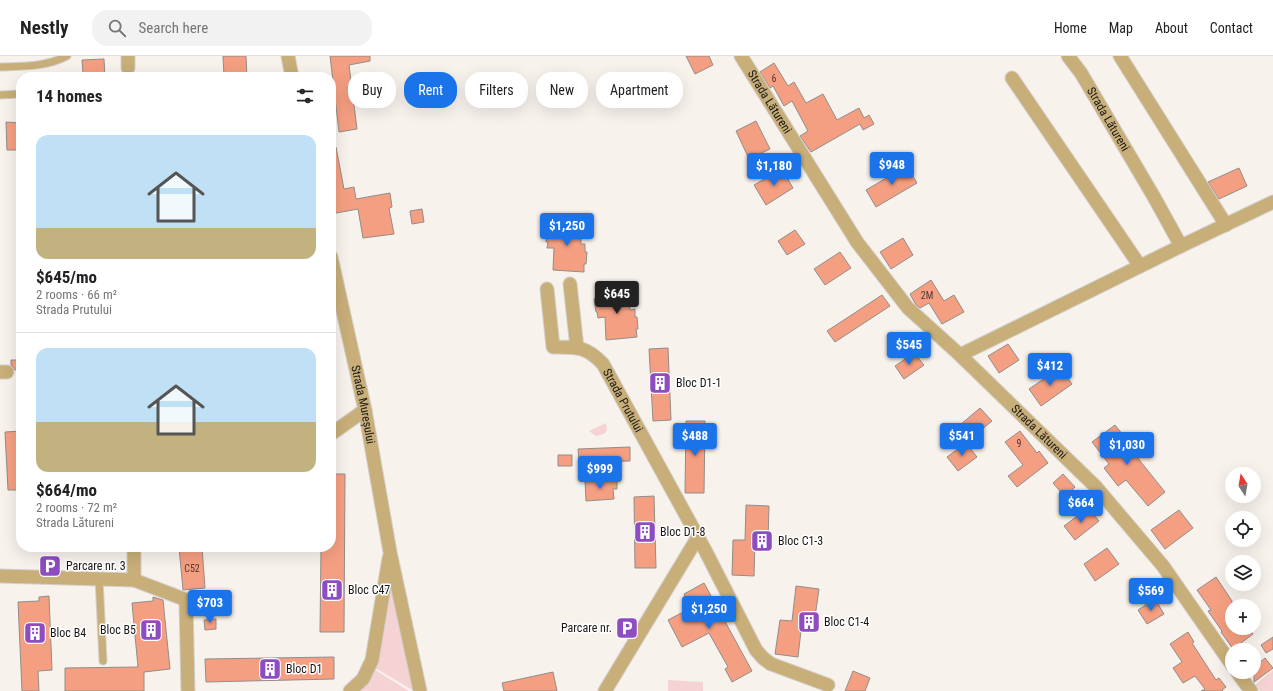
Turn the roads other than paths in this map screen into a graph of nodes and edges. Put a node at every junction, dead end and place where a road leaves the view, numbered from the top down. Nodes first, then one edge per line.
1 (67, 56) edge
2 (288, 56) edge
3 (741, 56) edge
4 (1068, 56) edge
5 (1120, 56) edge
6 (0, 67) edge
7 (291, 72) edge
8 (1012, 78) dead end
9 (16, 94) edge
10 (0, 95) edge
11 (1273, 202) edge
12 (1226, 225) junction
13 (1181, 246) junction
14 (1140, 266) junction
15 (336, 280) edge
16 (570, 284) dead end
17 (547, 289) dead end
18 (576, 348) junction
19 (960, 355) junction
20 (365, 410) junction
21 (336, 430) edge
22 (698, 538) junction
23 (134, 552) edge
24 (390, 552) junction
25 (0, 576) edge
26 (99, 578) junction
27 (134, 580) junction
28 (1225, 655) edge
29 (104, 661) dead end
30 (1242, 679) edge
31 (828, 685) dead end
32 (188, 691) edge
33 (350, 691) edge
34 (420, 691) edge
35 (604, 691) edge
36 (1251, 691) edge

1 - 6 lane
2 - 7 street
3 - 19 street, Strada Lătureni
4 - 13 street, Strada Lătureni
5 - 12 street
8 - 14 street
9 - 10 lane
11 - 12 street
12 - 13 street
13 - 14 street
14 - 19 street
15 - 20 street, Strada Mureșului
16 - 18 street
17 - 18 street, Strada Prutului
18 - 22 street, Strada Prutului
19 - 28 street, Strada Lătureni
20 - 21 street
20 - 24 street, Strada Mureșului
22 - 31 street, Strada Prutului
22 - 35 street
23 - 27 street
24 - 33 street, Strada Mureșului
24 - 34 street, Strada Mureșului
25 - 26 street
26 - 27 street
26 - 29 lane
27 - 32 street
30 - 36 street

